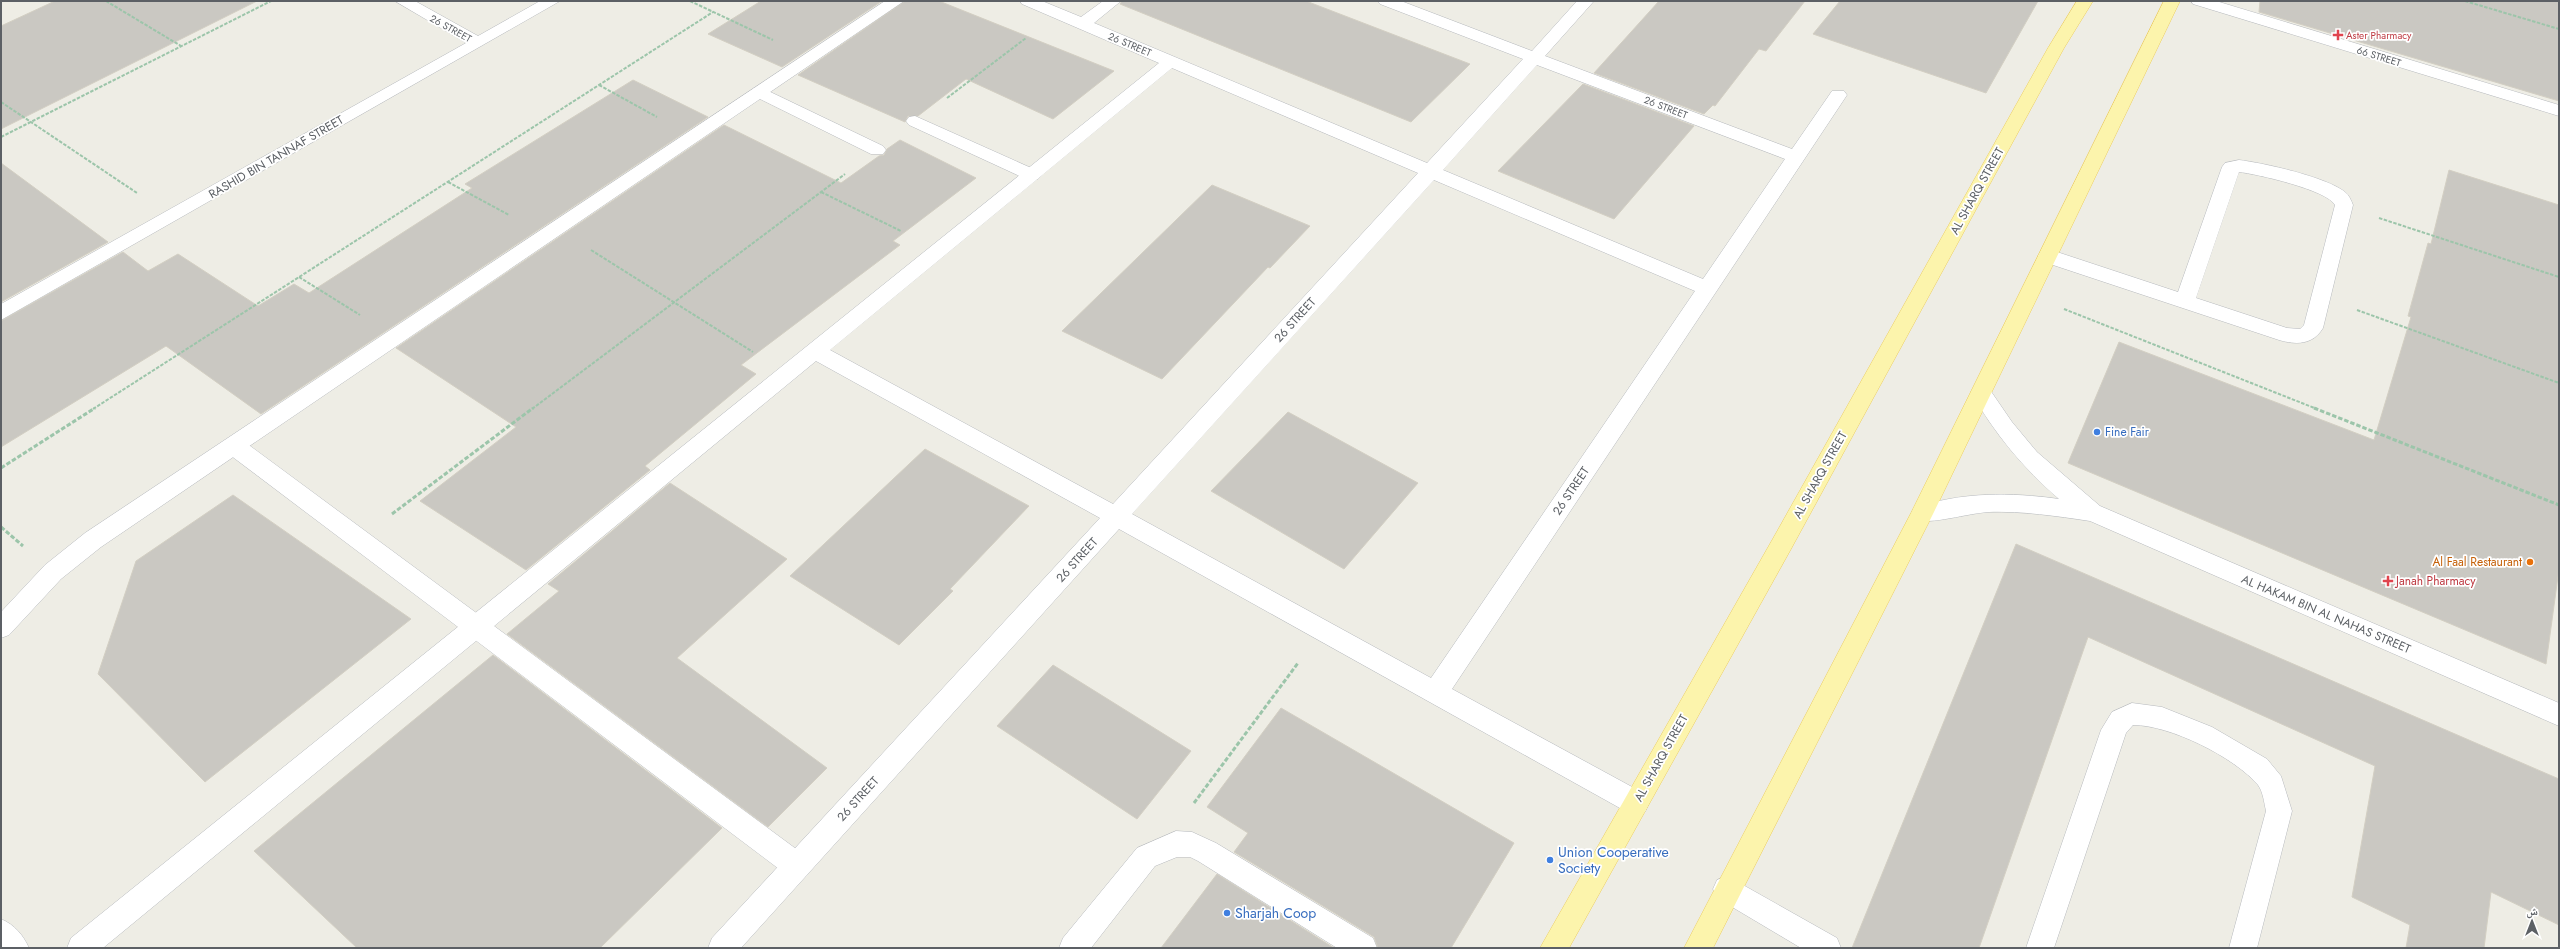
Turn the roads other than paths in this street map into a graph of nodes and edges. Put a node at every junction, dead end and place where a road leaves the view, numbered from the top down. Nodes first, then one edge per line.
1 (403, 1) edge
2 (552, 1) edge
3 (896, 1) edge
4 (1028, 1) edge
5 (1113, 1) edge
6 (1386, 1) edge
7 (1586, 1) edge
8 (2084, 1) edge
9 (2172, 1) edge
10 (2199, 1) edge
11 (1082, 24) junction
12 (478, 43) junction
13 (1535, 58) junction
14 (1170, 61) junction
15 (760, 92) junction
16 (1838, 95) dead end
17 (2559, 111) edge
18 (915, 121) road end
19 (877, 150) road end
20 (1796, 157) junction
21 (1431, 171) junction
22 (1032, 175) junction
23 (2048, 256) junction
24 (1708, 289) junction
25 (2185, 301) junction
26 (1, 312) edge
27 (815, 351) junction
28 (1981, 392) junction
29 (234, 446) junction
30 (2093, 513) junction
31 (1922, 514) junction
32 (1116, 517) junction
33 (476, 627) junction
34 (1, 628) edge
35 (1435, 693) junction
36 (2559, 715) edge
37 (1636, 803) junction
38 (797, 866) junction
39 (1727, 889) junction
40 (1, 933) edge
41 (15, 948) edge
42 (81, 948) edge
43 (722, 948) edge
44 (1073, 948) edge
45 (1363, 948) edge
46 (1554, 948) edge
47 (1698, 948) edge
48 (1827, 948) edge
49 (2040, 948) edge
50 (2243, 948) edge

1 - 12 street, 26 STREET
2 - 12 street, RASHID BIN TANNAF STREET
3 - 15 street
4 - 11 street, 26 STREET
5 - 11 street
6 - 13 street, 26 STREET
7 - 13 street, 26 STREET
8 - 37 main road, AL SHARQ STREET
9 - 23 main road
10 - 17 street, 66 STREET
11 - 14 street, 26 STREET
12 - 26 street, RASHID BIN TANNAF STREET
13 - 20 street, 26 STREET
13 - 21 street, 26 STREET
14 - 21 street, 26 STREET
14 - 22 street
15 - 19 street
15 - 29 street
16 - 20 street, 26 STREET
18 - 22 street
20 - 24 street, 26 STREET
21 - 24 street, 26 STREET
21 - 32 street, 26 STREET
22 - 27 street
23 - 25 street
23 - 28 main road
24 - 35 street, 26 STREET
25 - 25 street
27 - 32 street
27 - 33 street
28 - 30 street, AL HAKAM BIN AL NAHAS STREET
28 - 31 main road
29 - 33 street
29 - 34 street
30 - 31 street, AL HAKAM BIN AL NAHAS STREET
30 - 36 street, AL HAKAM BIN AL NAHAS STREET
31 - 39 main road
32 - 35 street
32 - 38 street, 26 STREET
33 - 38 street
33 - 42 street
35 - 37 street
37 - 46 main road, AL SHARQ STREET
38 - 43 street, 26 STREET
39 - 47 main road
39 - 48 street
40 - 41 street
44 - 45 street
49 - 50 street

